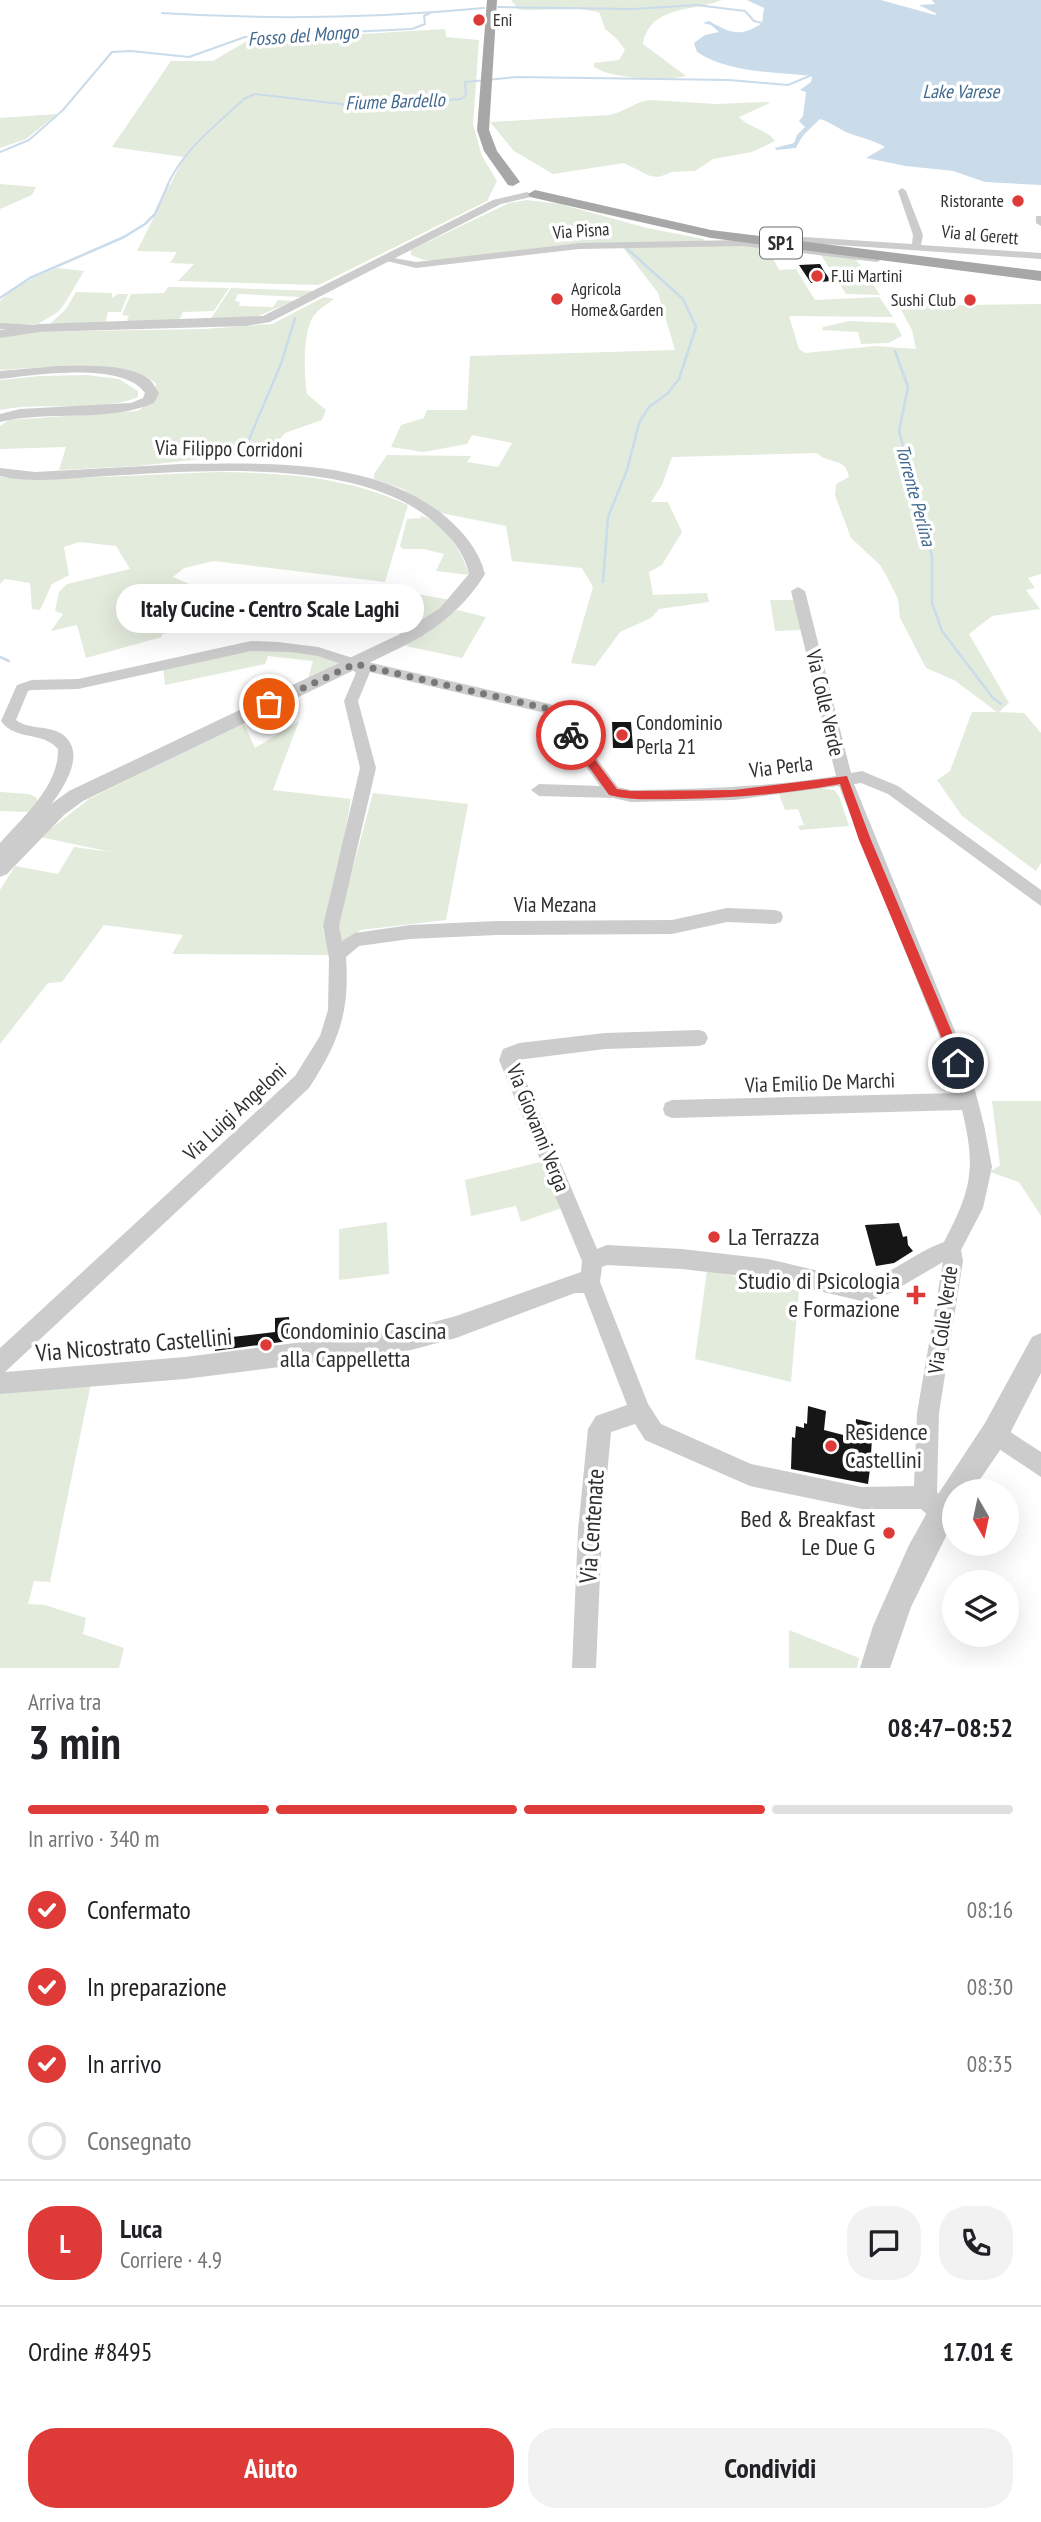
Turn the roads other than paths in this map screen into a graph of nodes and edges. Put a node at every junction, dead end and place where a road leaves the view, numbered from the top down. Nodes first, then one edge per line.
1 (492, 0) edge
2 (488, 146) junction
3 (530, 179) junction
4 (511, 185) junction
5 (902, 191) dead end
6 (537, 192) junction
7 (497, 202) junction
8 (804, 243) junction
9 (916, 246) junction
10 (399, 251) junction
11 (1041, 256) edge
12 (383, 259) junction
13 (422, 264) junction
14 (921, 265) dead end
15 (1041, 276) edge
16 (0, 326) edge
17 (39, 328) junction
18 (0, 334) edge
19 (0, 375) edge
20 (0, 418) edge
21 (0, 472) edge
22 (798, 591) dead end
23 (355, 664) junction
24 (844, 779) junction
25 (539, 790) dead end
26 (613, 792) junction
27 (0, 862) edge
28 (0, 869) edge
29 (1041, 899) edge
30 (775, 917) dead end
31 (338, 954) junction
32 (699, 1038) dead end
33 (968, 1101) junction
34 (673, 1109) dead end
35 (951, 1249) junction
36 (592, 1261) junction
37 (590, 1282) junction
38 (1041, 1346) edge
39 (0, 1363) edge
40 (0, 1383) edge
41 (640, 1411) junction
42 (995, 1433) junction
43 (1041, 1466) edge
44 (959, 1479) edge
45 (942, 1488) edge
46 (942, 1499) edge
47 (942, 1504) edge
48 (584, 1668) edge
49 (875, 1668) edge

1 - 2 main road
2 - 3 main road, SP1
2 - 4 main road
3 - 4 main road
3 - 6 main road, SP1
4 - 6 main road, SP1
4 - 7 street
5 - 9 street, Via al Gerett
6 - 7 street
6 - 8 main road, SP1
7 - 10 street
8 - 9 street, Via al Gerett
8 - 15 main road, SP1
9 - 11 street, Via al Gerett
10 - 12 street
10 - 13 street
12 - 13 street, Via Pisna
12 - 17 street
13 - 14 street, Via Pisna
16 - 17 street
17 - 18 street
19 - 20 street
21 - 23 street, Via Filippo Corridoni
22 - 24 street, Via Colle Verde
23 - 26 street
23 - 27 street
23 - 28 street, Via Filippo Corridoni
23 - 31 street, Via Luigi Angeloni
24 - 26 street, Via Perla
24 - 29 street, Via Perla
24 - 33 street, Via Colle Verde
25 - 26 street, Via Perla
30 - 31 street, Via Mezana
31 - 39 street, Via Luigi Angeloni
32 - 36 street, Via Giovanni Verga
33 - 34 street, Via Emilio De Marchi
33 - 35 street, Via Colle Verde
35 - 36 street
35 - 45 street, Via Colle Verde
36 - 37 street, Via Giovanni Verga
37 - 40 street, Via Nicostrato Castellini
37 - 41 street
38 - 42 street
41 - 46 street
41 - 48 street, Via Centenate
42 - 43 street
42 - 44 street
47 - 49 street

